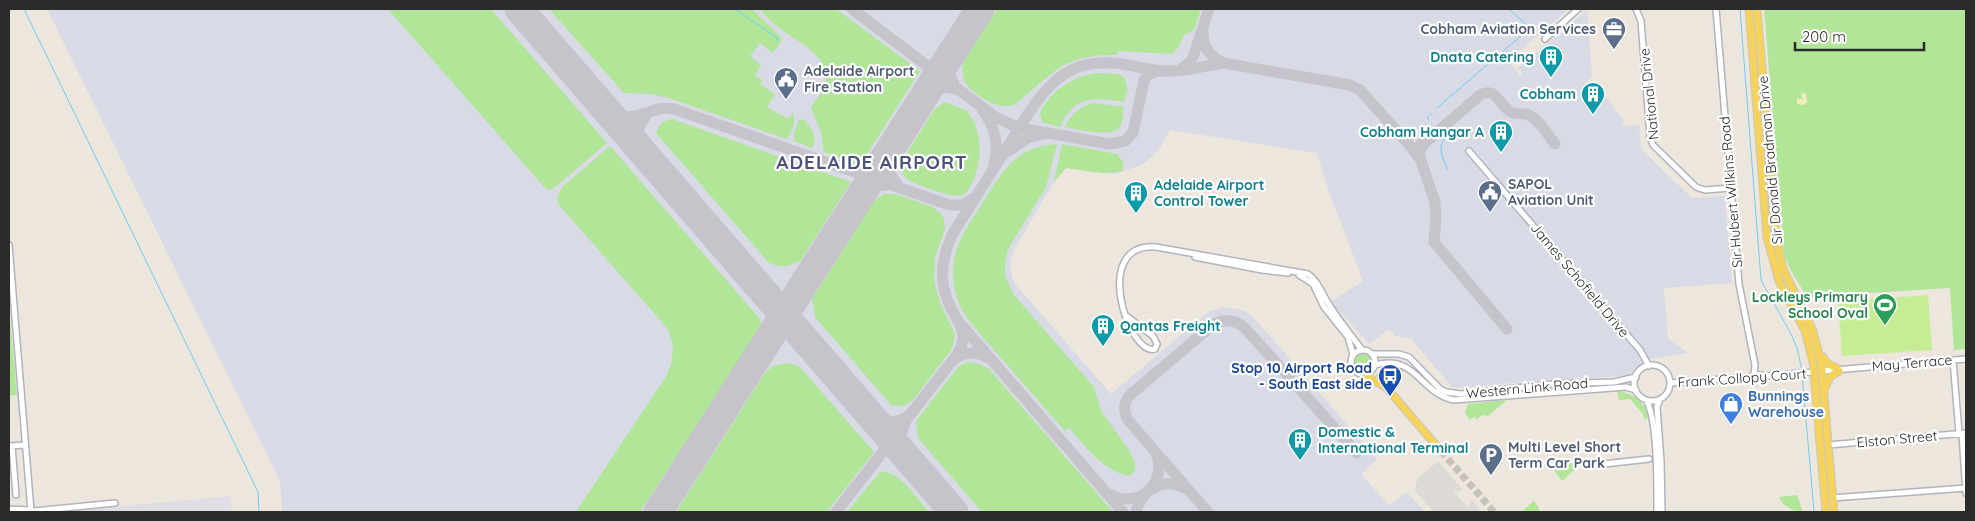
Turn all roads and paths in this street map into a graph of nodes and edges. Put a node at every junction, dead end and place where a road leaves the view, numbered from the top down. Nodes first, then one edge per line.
1 (1578, 9) edge
2 (1636, 9) edge
3 (1716, 9) edge
4 (1745, 9) edge
5 (1749, 9) edge
6 (1757, 9) edge
7 (1751, 31) junction
8 (1545, 39) dead end
9 (1469, 151) dead end
10 (1731, 188) junction
11 (9, 245) edge
12 (1186, 253) junction
13 (1125, 315) junction
14 (1362, 350) junction
15 (1819, 350) junction
16 (1373, 354) junction
17 (1353, 355) junction
18 (1966, 359) edge
19 (1954, 360) junction
20 (1813, 362) junction
21 (1375, 365) junction
22 (1649, 366) junction
23 (1838, 370) junction
24 (1822, 371) junction
25 (1814, 372) junction
26 (1754, 374) junction
27 (1364, 375) junction
28 (1636, 377) junction
29 (1670, 383) junction
30 (1815, 388) junction
31 (1636, 390) junction
32 (1823, 392) junction
33 (1660, 399) junction
34 (1646, 400) junction
35 (1962, 433) edge
36 (25, 445) junction
37 (1828, 445) junction
38 (10, 446) edge
39 (1441, 451) tunnel mouth
40 (1656, 455) junction
41 (1649, 460) junction
42 (1656, 462) junction
43 (1586, 466) dead end
44 (1966, 488) edge
45 (1966, 493) edge
46 (16, 495) dead end
47 (1832, 498) junction
48 (115, 504) dead end
49 (9, 509) edge
50 (31, 511) junction
51 (24, 512) edge
52 (1657, 512) edge
53 (1662, 512) edge
54 (1826, 512) edge
55 (1834, 512) edge

1 - 8 street
2 - 10 street, National Drive
3 - 10 street, Sir Hubert Wilkins Road
4 - 7 main road
5 - 7 main road, Sir Donald Bradman Drive
6 - 15 main road, Sir Donald Bradman Drive
7 - 20 main road, Sir Donald Bradman Drive
9 - 22 street, James Schofield Drive
10 - 26 street, Sir Hubert Wilkins Road
11 - 36 street
12 - 13 street
12 - 14 street
12 - 17 street
13 - 13 street
14 - 16 street
14 - 17 street
15 - 23 main road
15 - 24 main road, Sir Donald Bradman Drive
16 - 21 street
16 - 28 street, Western Link Road
17 - 27 street
18 - 19 street, May Terrace
19 - 23 street, May Terrace
19 - 35 street
20 - 24 main road
20 - 25 main road, Sir Donald Bradman Drive
21 - 27 street
21 - 31 street, Western Link Road
22 - 28 street
22 - 29 street
23 - 24 street, May Terrace
23 - 32 main road
24 - 30 main road
24 - 32 main road, Sir Donald Bradman Drive
25 - 26 street, Frank Collopy Court
25 - 30 main road, Sir Donald Bradman Drive
26 - 29 street, Frank Collopy Court
27 - 39 main road
28 - 31 street
29 - 33 street
30 - 54 main road, Sir Donald Bradman Drive
31 - 34 street
32 - 37 main road, Sir Donald Bradman Drive
33 - 34 street
33 - 53 street
34 - 40 street
35 - 37 street, Elston Street
35 - 44 street
36 - 38 street
36 - 50 street
37 - 47 main road, Sir Donald Bradman Drive
38 - 46 street
40 - 41 street
40 - 42 street
41 - 42 street
41 - 43 street
42 - 52 street
44 - 45 street
44 - 47 street
47 - 55 main road, Sir Donald Bradman Drive
48 - 50 street
49 - 50 street
50 - 51 street

